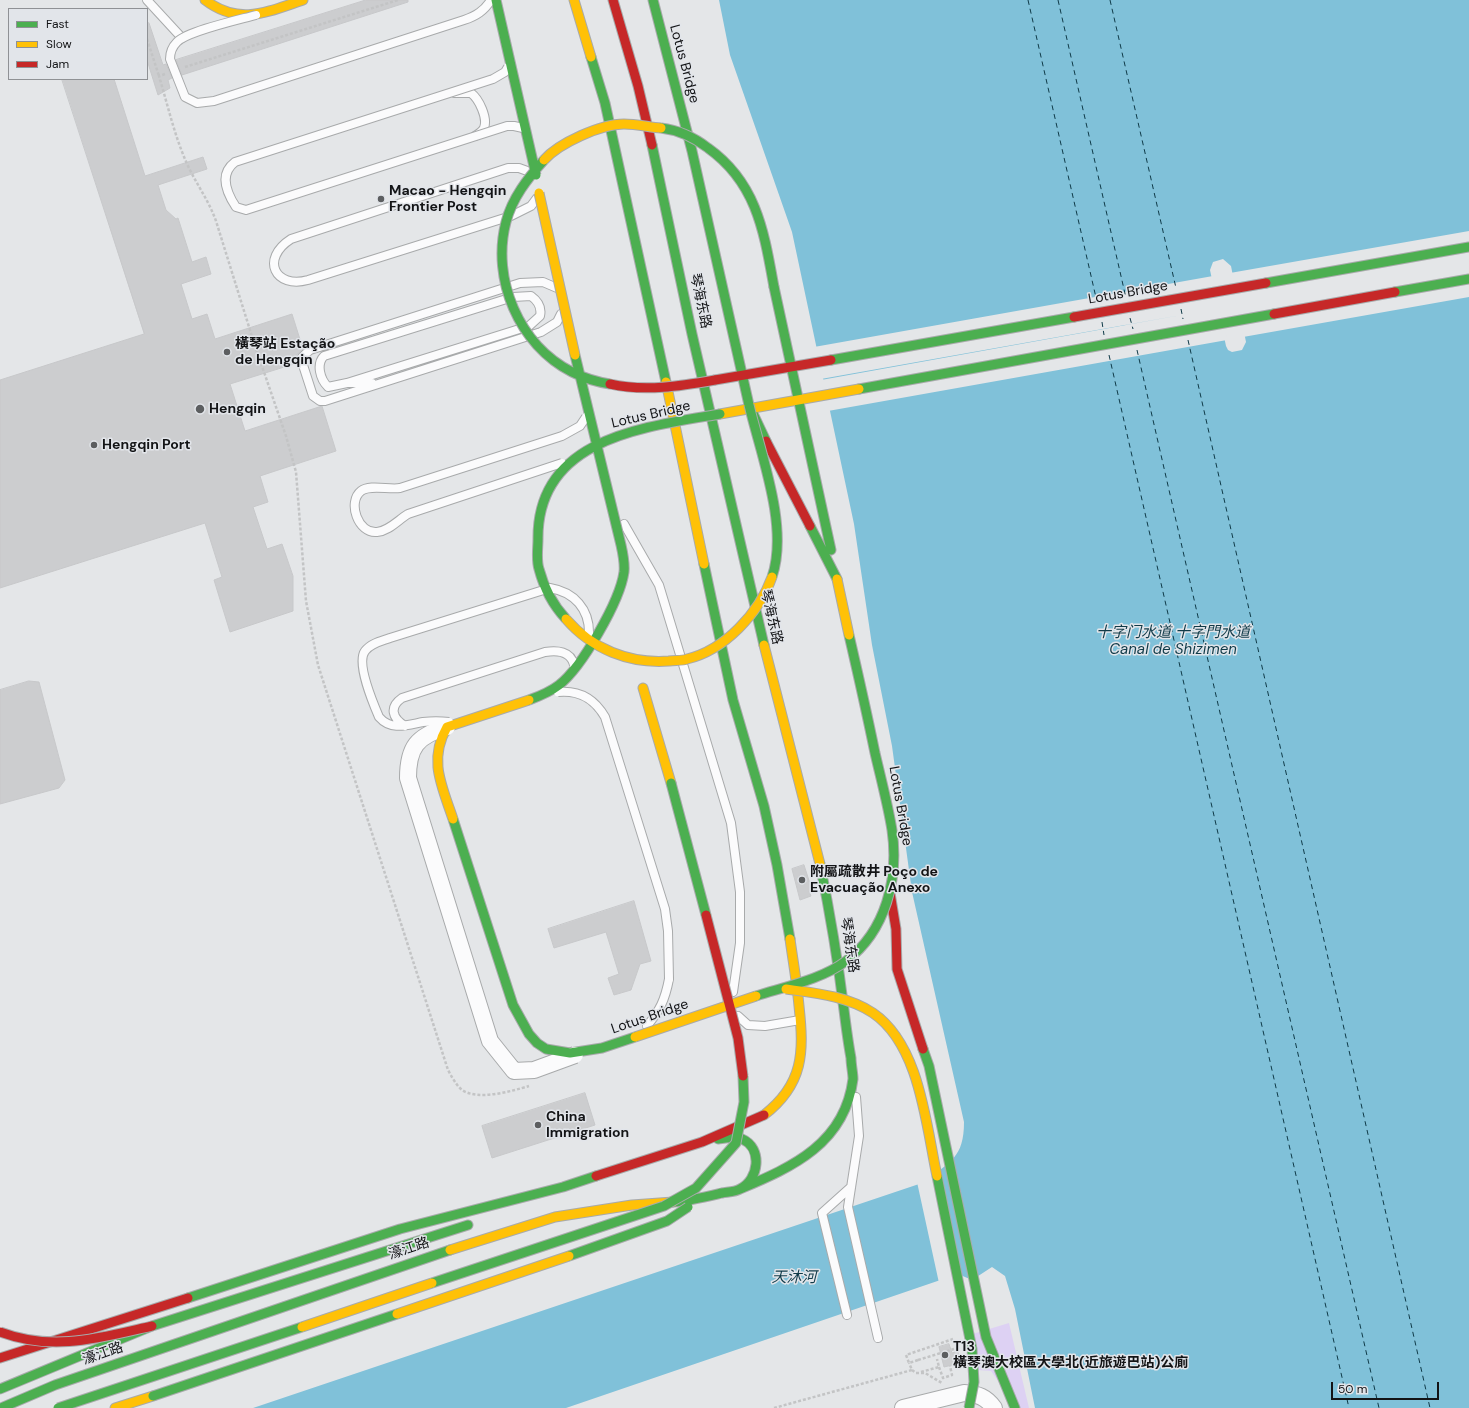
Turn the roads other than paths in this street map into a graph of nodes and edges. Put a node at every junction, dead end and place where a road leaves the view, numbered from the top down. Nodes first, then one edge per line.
1 (147, 0) edge
2 (205, 0) edge
3 (303, 0) edge
4 (491, 0) edge
5 (496, 0) edge
6 (574, 0) edge
7 (613, 0) edge
8 (653, 0) edge
9 (256, 15) junction
10 (182, 38) junction
11 (509, 59) junction
12 (452, 93) junction
13 (611, 128) junction
14 (526, 130) junction
15 (472, 138) junction
16 (545, 149) dead end
17 (536, 175) junction
18 (540, 193) junction
19 (1469, 247) edge
20 (1469, 279) edge
21 (560, 291) junction
22 (564, 306) junction
23 (1132, 307) junction
24 (419, 316) junction
25 (1134, 318) dead end
26 (344, 350) junction
27 (347, 383) junction
28 (380, 384) junction
29 (749, 405) junction
30 (588, 408) junction
31 (599, 471) junction
32 (837, 579) junction
33 (588, 648) junction
34 (572, 672) junction
35 (643, 688) dead end
36 (538, 697) junction
37 (453, 724) junction
38 (405, 726) junction
39 (890, 893) junction
40 (779, 988) junction
41 (801, 1020) junction
42 (647, 1026) dead end
43 (579, 1053) junction
44 (853, 1078) junction
45 (702, 1142) junction
46 (736, 1143) junction
47 (718, 1178) dead end
48 (563, 1187) junction
49 (851, 1187) junction
50 (709, 1188) dead end
51 (740, 1189) junction
52 (494, 1215) dead end
53 (479, 1220) dead end
54 (847, 1315) dead end
55 (152, 1326) junction
56 (0, 1332) edge
57 (878, 1338) dead end
58 (0, 1358) edge
59 (0, 1389) edge
60 (1, 1408) edge
61 (58, 1408) edge
62 (115, 1408) edge
63 (903, 1408) edge
64 (969, 1408) edge
65 (994, 1408) edge
66 (1015, 1408) edge

1 - 10 lane
2 - 9 main road, bridge
3 - 9 main road
4 - 10 lane, bridge
5 - 11 main road, bridge
6 - 13 main road
7 - 44 main road, 琴海东路
8 - 29 main road, Lotus Bridge, bridge
9 - 10 lane, bridge
11 - 12 lane, bridge
11 - 14 main road, bridge
12 - 15 lane, bridge
12 - 15 lane, bridge
13 - 16 lane
13 - 41 main road
14 - 15 lane, bridge
14 - 17 main road, bridge
17 - 18 main road
17 - 18 lane, bridge
18 - 21 main road, bridge
19 - 23 main road, Lotus Bridge
20 - 29 main road, Lotus Bridge, bridge
21 - 22 main road, bridge
21 - 24 lane
22 - 28 lane, bridge
22 - 30 main road, bridge
23 - 25 main road
23 - 32 main road, Lotus Bridge, bridge
24 - 26 lane
24 - 28 lane
26 - 27 lane
26 - 27 lane, bridge
27 - 28 lane
29 - 32 main road, Lotus Bridge, bridge
30 - 31 main road, bridge
30 - 31 lane, bridge
31 - 33 main road, bridge
31 - 41 lane
32 - 39 main road, Lotus Bridge, bridge
33 - 34 main road, bridge
33 - 38 lane, bridge
34 - 36 main road, bridge
34 - 38 lane, bridge
35 - 46 main road, bridge
36 - 37 main road, bridge
36 - 42 lane, bridge
37 - 38 lane, bridge
37 - 43 main road, Lotus Bridge, bridge
37 - 43 street, bridge
39 - 40 main road, Lotus Bridge, bridge
39 - 66 main road
40 - 43 main road, Lotus Bridge, bridge
40 - 64 main road, bridge
41 - 45 main road
44 - 49 lane
44 - 51 main road, 琴海东路
45 - 48 main road
45 - 51 main road
46 - 47 main road, bridge
46 - 61 main road, bridge
48 - 52 main road
48 - 58 main road
49 - 54 lane
49 - 57 lane
50 - 62 main road, bridge
51 - 60 main road, 濠江路
53 - 55 main road, 濠江路
55 - 56 main road, bridge
55 - 59 main road, 濠江路, bridge
63 - 65 street

